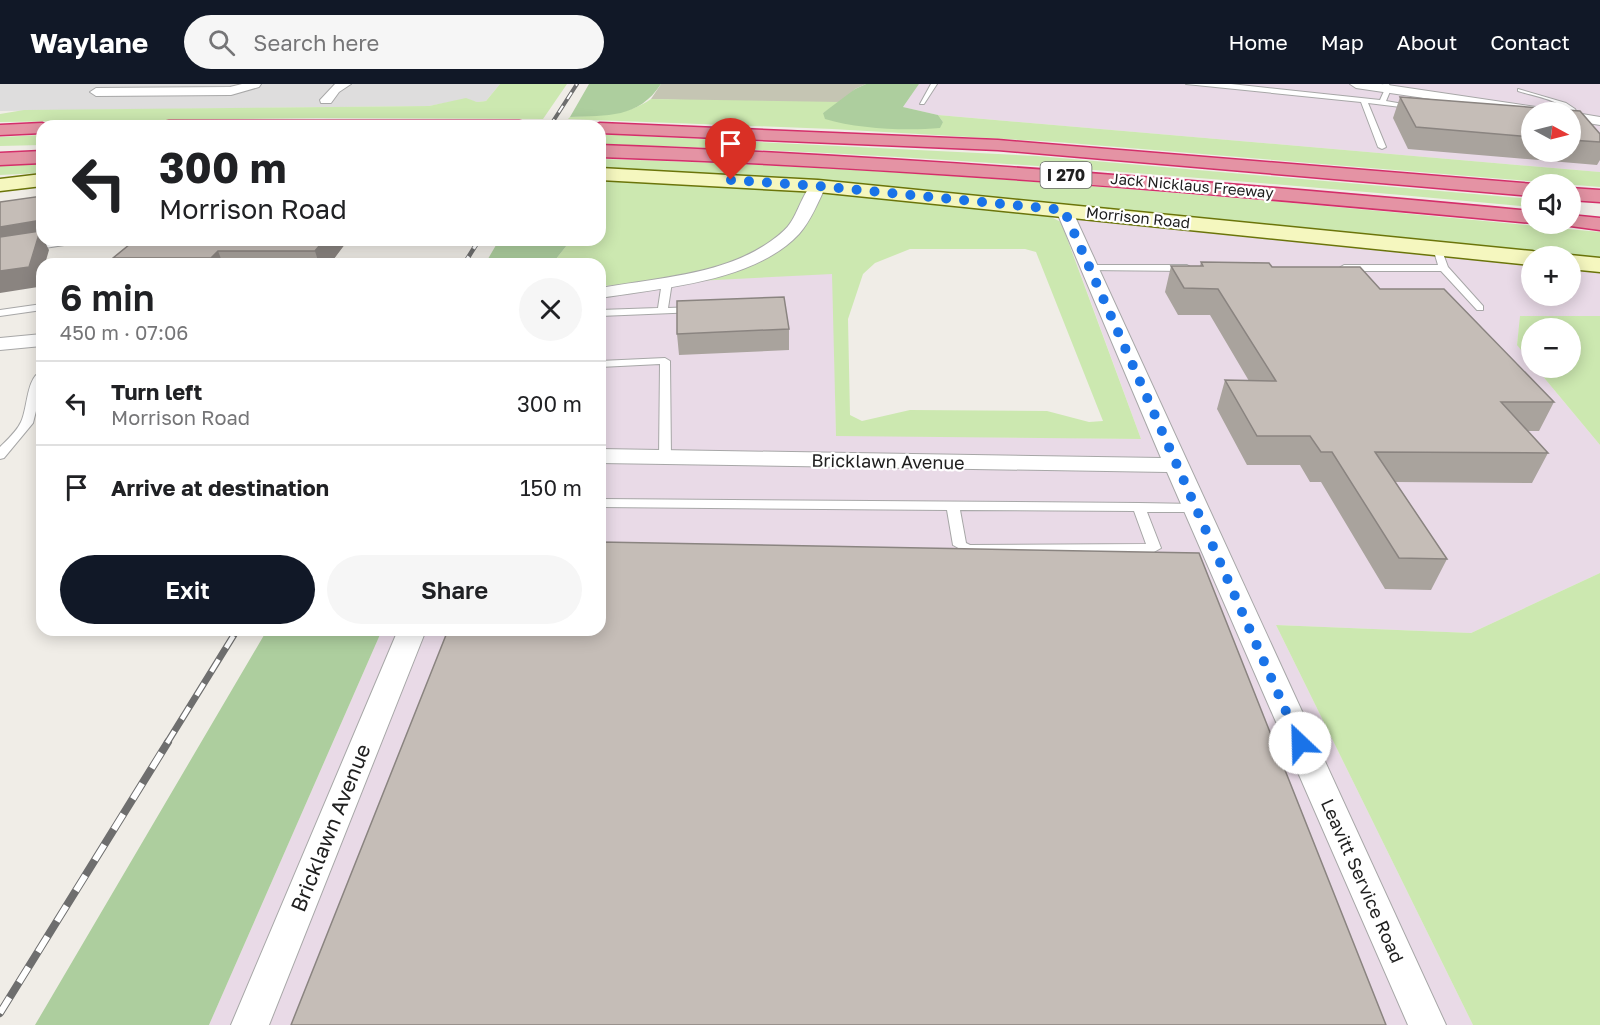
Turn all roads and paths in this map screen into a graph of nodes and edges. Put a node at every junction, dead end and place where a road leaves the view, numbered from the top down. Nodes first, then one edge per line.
1 (108, 84) edge
2 (255, 84) edge
3 (345, 84) edge
4 (934, 84) edge
5 (1189, 84) edge
6 (1356, 84) edge
7 (1214, 85) edge
8 (1387, 86) edge
9 (1520, 90) dead end
10 (326, 99) dead end
11 (1364, 100) junction
12 (1382, 102) junction
13 (1558, 102) edge
14 (922, 103) dead end
15 (1428, 108) edge
16 (1521, 108) edge
17 (1581, 118) edge
18 (1600, 121) edge
19 (606, 128) edge
20 (0, 129) edge
21 (36, 129) edge
22 (1382, 147) dead end
23 (36, 151) edge
24 (606, 151) edge
25 (0, 152) edge
26 (36, 157) edge
27 (0, 159) edge
28 (606, 174) edge
29 (36, 181) edge
30 (0, 185) edge
31 (818, 186) junction
32 (1521, 189) edge
33 (1581, 195) edge
34 (1600, 196) edge
35 (1064, 210) junction
36 (1521, 216) edge
37 (1581, 222) edge
38 (1600, 224) edge
39 (38, 246) edge
40 (1437, 248) junction
41 (0, 252) edge
42 (1521, 257) edge
43 (1581, 263) edge
44 (1600, 265) edge
45 (1090, 268) junction
46 (1192, 268) edge
47 (1331, 268) edge
48 (1444, 268) junction
49 (667, 282) junction
50 (606, 292) edge
51 (36, 308) edge
52 (1480, 308) dead end
53 (706, 310) edge
54 (663, 311) junction
55 (0, 313) edge
56 (606, 313) edge
57 (36, 341) edge
58 (0, 344) edge
59 (606, 364) edge
60 (36, 388) edge
61 (0, 455) edge
62 (606, 456) edge
63 (665, 458) junction
64 (1176, 465) junction
65 (606, 502) edge
66 (952, 506) junction
67 (1139, 507) junction
68 (1195, 508) junction
69 (410, 636) edge
70 (250, 1025) edge
71 (1427, 1025) edge

1 - 2 street
3 - 10 street
4 - 14 lane
5 - 7 lane
6 - 8 street
7 - 11 lane
8 - 12 lane
8 - 16 street
9 - 13 lane
11 - 12 lane
11 - 22 lane
12 - 15 lane
17 - 18 street
19 - 32 highway, Jack Nicklaus Freeway / I 270
20 - 21 highway
23 - 25 highway
24 - 36 highway, Jack Nicklaus Freeway / I 270
26 - 27 highway
28 - 31 street, Morrison Road
29 - 30 street
31 - 35 street, Morrison Road
31 - 49 street
33 - 34 highway
35 - 40 street, Morrison Road
35 - 45 street, Leavitt Service Road
37 - 38 highway
39 - 41 lane
40 - 42 street, Morrison Road
40 - 48 lane
43 - 44 street
45 - 46 lane
45 - 64 street, Leavitt Service Road
47 - 48 lane
48 - 52 lane
49 - 50 street
49 - 54 lane
51 - 55 lane
53 - 54 lane
54 - 56 lane
57 - 58 street
59 - 63 lane
60 - 61 lane
62 - 63 street, Bricklawn Avenue
63 - 64 street, Bricklawn Avenue
64 - 68 street, Leavitt Service Road
65 - 66 lane
66 - 67 lane
66 - 67 lane
67 - 68 lane
68 - 71 street, Leavitt Service Road
69 - 70 street, Bricklawn Avenue

